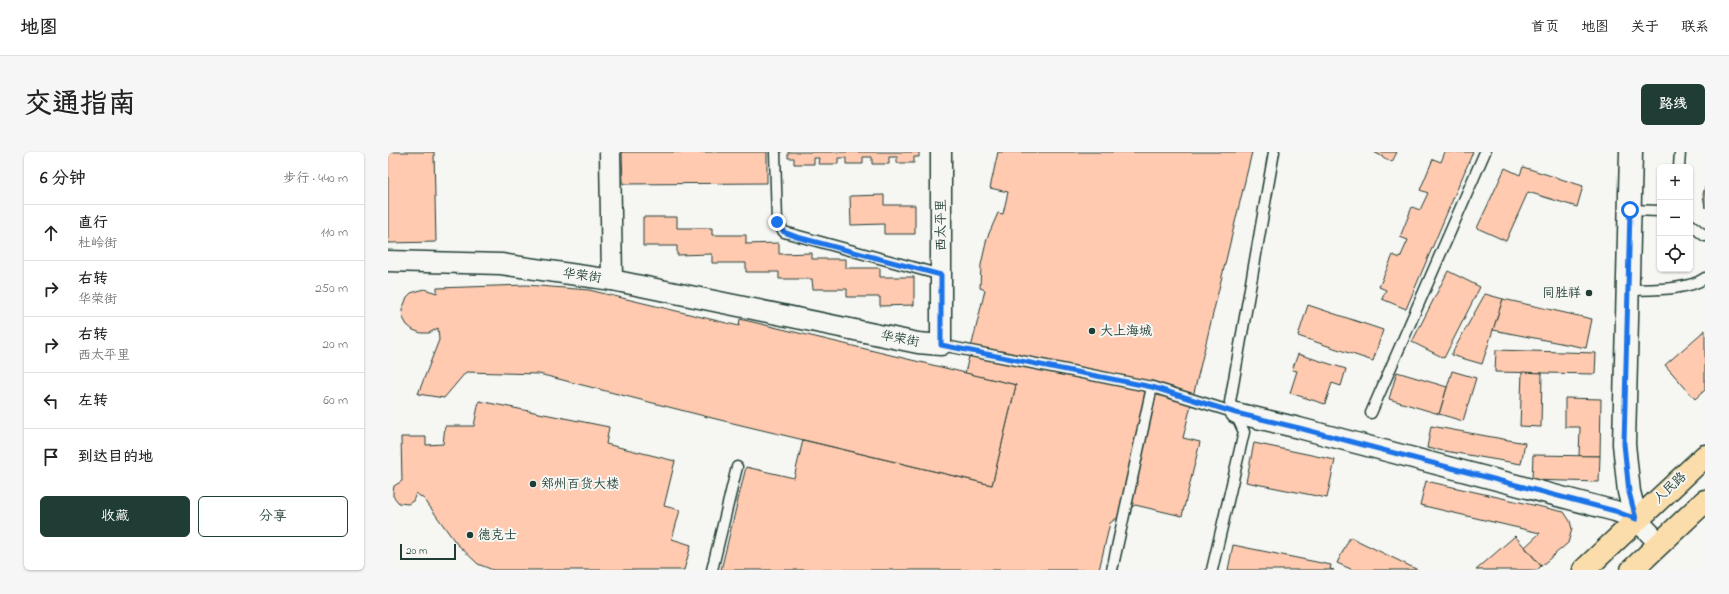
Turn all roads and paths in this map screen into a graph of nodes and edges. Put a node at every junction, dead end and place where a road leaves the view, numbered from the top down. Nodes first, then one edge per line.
1 (610, 152) edge
2 (775, 152) edge
3 (941, 152) edge
4 (1274, 152) edge
5 (1486, 152) edge
6 (1631, 152) edge
7 (1680, 152) edge
8 (1679, 164) edge
9 (1630, 210) junction
10 (1657, 211) edge
11 (1693, 226) edge
12 (1705, 236) edge
13 (388, 261) edge
14 (941, 275) junction
15 (1705, 278) edge
16 (612, 280) junction
17 (1628, 290) junction
18 (941, 345) junction
19 (1152, 387) junction
20 (1236, 413) junction
21 (1371, 413) dead end
22 (1705, 456) edge
23 (737, 467) dead end
24 (1705, 501) edge
25 (1636, 519) junction
26 (1659, 543) junction
27 (712, 570) edge
28 (1112, 570) edge
29 (1212, 570) edge
30 (1584, 570) edge
31 (1632, 570) edge

1 - 16 street
2 - 14 lane
3 - 14 street, 西太平里
4 - 20 lane
5 - 21 lane
6 - 9 street
7 - 8 lane
9 - 10 lane
9 - 17 street
11 - 12 lane
13 - 16 street, 华荣街
14 - 18 street, 西太平里
15 - 17 lane
16 - 18 street, 华荣街
17 - 25 street
18 - 19 lane, 华荣街
19 - 20 lane, 华荣街
19 - 28 lane
20 - 25 street, 华荣街
20 - 29 lane
22 - 25 main road, 人民路
23 - 27 lane
24 - 26 main road
25 - 26 street
25 - 30 main road, 人民路
26 - 31 main road

